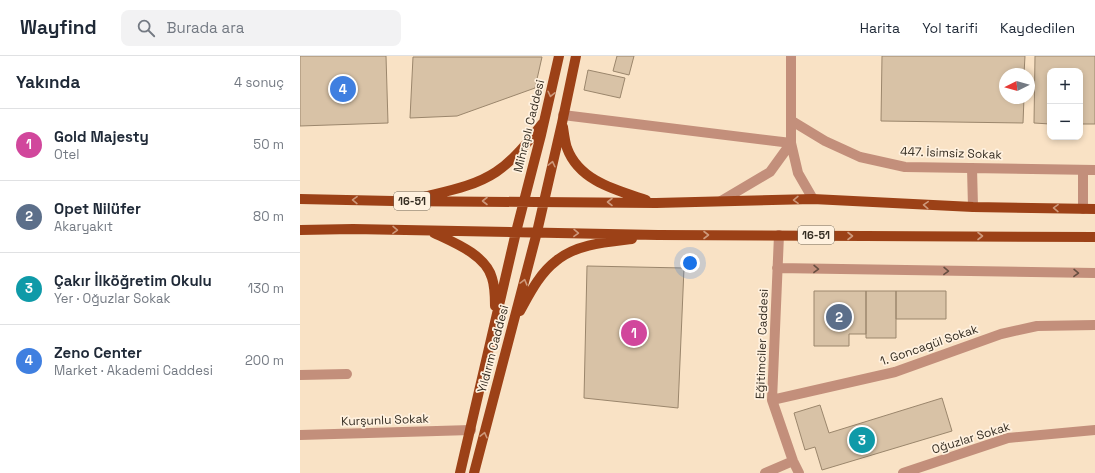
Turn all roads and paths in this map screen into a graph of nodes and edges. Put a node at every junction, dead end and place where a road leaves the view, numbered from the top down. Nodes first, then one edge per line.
1 (559, 56) edge
2 (576, 56) edge
3 (791, 56) edge
4 (562, 119) junction
5 (544, 121) junction
6 (792, 122) junction
7 (792, 144) junction
8 (972, 168) junction
9 (1083, 170) junction
10 (1095, 170) edge
11 (300, 193) edge
12 (300, 199) edge
13 (311, 199) junction
14 (813, 199) junction
15 (411, 201) junction
16 (524, 201) junction
17 (721, 201) junction
18 (543, 202) junction
19 (656, 203) junction
20 (973, 207) junction
21 (1084, 209) junction
22 (1095, 209) edge
23 (300, 230) edge
24 (430, 231) junction
25 (516, 232) junction
26 (537, 232) junction
27 (658, 235) junction
28 (779, 235) junction
29 (1095, 237) edge
30 (777, 268) junction
31 (1095, 273) edge
32 (513, 323) junction
33 (1095, 325) edge
34 (494, 328) junction
35 (347, 374) dead end
36 (300, 375) edge
37 (772, 400) junction
38 (471, 430) junction
39 (1095, 430) edge
40 (300, 435) edge
41 (793, 461) junction
42 (460, 473) edge
43 (474, 473) edge
44 (766, 473) edge
45 (799, 473) edge
46 (903, 473) edge

1 -> 5 main road, Mihraplı Caddesi
2 - 4 main road
3 - 6 street
4 - 7 street
18 -> 4 main road
4 - 19 main road
5 - 15 main road
5 - 16 main road, Mihraplı Caddesi
6 - 7 street
6 - 8 street, 447. İsimsiz Sokak
7 - 14 street
7 - 17 street
8 - 9 street, 447. İsimsiz Sokak
8 - 20 street
9 - 10 street, 447. İsimsiz Sokak
9 - 21 street
11 - 13 street
12 - 13 main road, 16-51
15 -> 13 main road, 16-51
14 -> 17 main road
20 -> 14 main road
16 -> 15 main road, 16-51
16 - 18 main road
16 - 25 main road, Mihraplı Caddesi
17 - 19 main road
19 -> 18 main road
18 - 26 main road, Yıldırım Caddesi
21 -> 20 main road
21 - 22 main road
23 -> 24 main road
24 - 25 main road
24 - 34 main road
25 - 26 main road
25 - 34 main road, Yıldırım Caddesi
26 -> 27 main road, 16-51
32 -> 26 main road, Yıldırım Caddesi
27 -> 28 main road, 16-51
27 - 32 main road
28 -> 29 main road, 16-51
28 - 30 street, Eğitimciler Caddesi
30 -> 31 street
30 - 37 street, Eğitimciler Caddesi
43 -> 32 main road, Yıldırım Caddesi
33 - 37 street, 1. Goncagül Sokak
34 - 38 main road, Yıldırım Caddesi
35 - 36 street
37 - 41 street, Eğitimciler Caddesi
38 - 40 street, Kurşunlu Sokak
38 - 42 main road, Yıldırım Caddesi
39 - 46 street, Oğuzlar Sokak
41 - 44 street
41 - 45 street, Eğitimciler Caddesi

